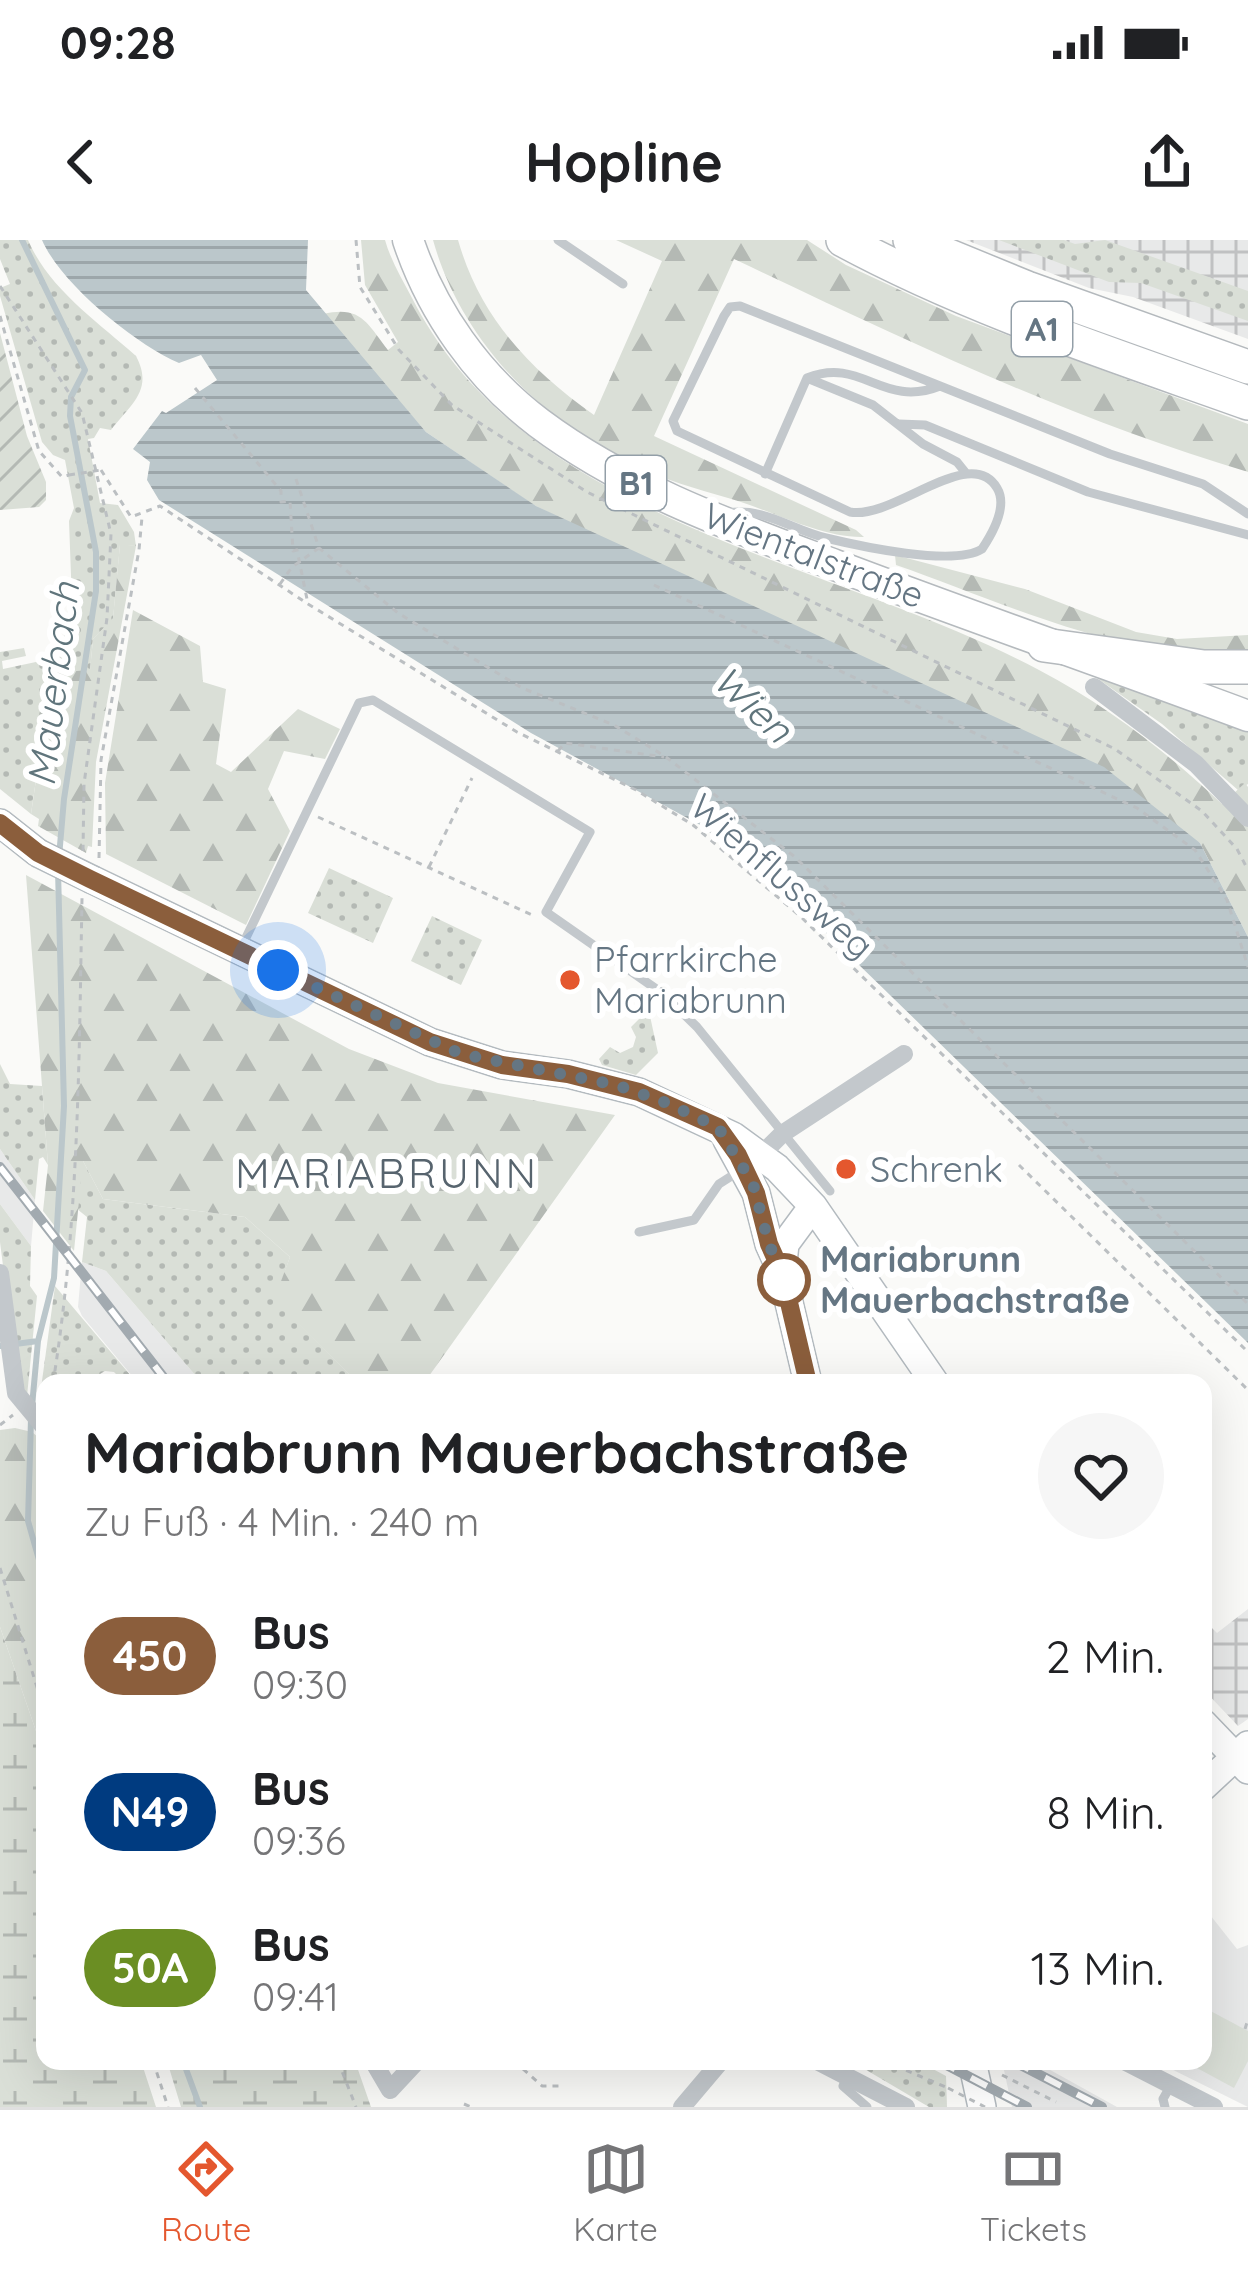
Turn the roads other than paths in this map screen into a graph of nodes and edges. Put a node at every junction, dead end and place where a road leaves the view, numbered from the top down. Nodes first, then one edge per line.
1 (408, 240) edge
2 (424, 240) edge
3 (558, 240) edge
4 (843, 240) edge
5 (910, 240) edge
6 (623, 284) dead end
7 (458, 339) junction
8 (1248, 367) edge
9 (807, 378) junction
10 (940, 386) junction
11 (1248, 403) edge
12 (899, 424) junction
13 (965, 472) junction
14 (765, 474) junction
15 (1248, 514) edge
16 (710, 516) junction
17 (1248, 535) edge
18 (1044, 644) junction
19 (1248, 667) edge
20 (1094, 687) dead end
21 (1248, 716) edge
22 (1248, 818) edge
23 (0, 823) edge
24 (240, 951) junction
25 (904, 1054) dead end
26 (782, 1134) junction
27 (754, 1162) junction
28 (821, 1198) junction
29 (639, 1232) dead end
30 (0, 1273) edge
31 (782, 1273) junction
32 (806, 1374) edge
33 (929, 1374) edge
34 (36, 1419) edge
35 (1212, 1730) edge
36 (1244, 1757) edge
37 (1212, 1780) edge
38 (378, 2070) edge
39 (409, 2070) edge
40 (713, 2070) edge
41 (838, 2070) edge
42 (974, 2070) edge
43 (1142, 2070) edge
44 (848, 2074) junction
45 (1171, 2085) junction
46 (682, 2107) edge
47 (867, 2107) edge
48 (906, 2107) edge
49 (984, 2107) edge
50 (1165, 2107) edge
51 (1214, 2107) edge

1 - 7 main road, Wientalstraße / B1
2 - 7 main road
3 - 6 lane
4 - 11 highway, A1
5 - 8 highway, A1
7 - 16 main road, Wientalstraße / B1
9 - 10 lane
9 - 12 lane
9 - 14 lane
10 - 14 lane
10 - 15 lane
12 - 13 lane
12 - 17 lane
13 - 14 lane
13 - 16 lane
16 - 18 main road, Wientalstraße / B1
18 - 19 highway
18 - 21 main road, Wientalstraße / B1
20 - 22 street
23 - 24 main road, bridge
24 - 26 lane
24 - 27 main road
25 - 26 street
26 - 27 street
26 - 28 lane
27 - 28 main road
27 - 29 lane
27 - 31 main road
28 - 31 main road
28 - 33 main road
30 - 34 street
31 - 32 main road
35 - 36 main road
36 - 37 main road
38 - 39 street
40 - 46 street
41 - 44 street
42 - 49 main road
43 - 45 street
44 - 47 lane
44 - 48 street
45 - 50 lane
45 - 51 street

